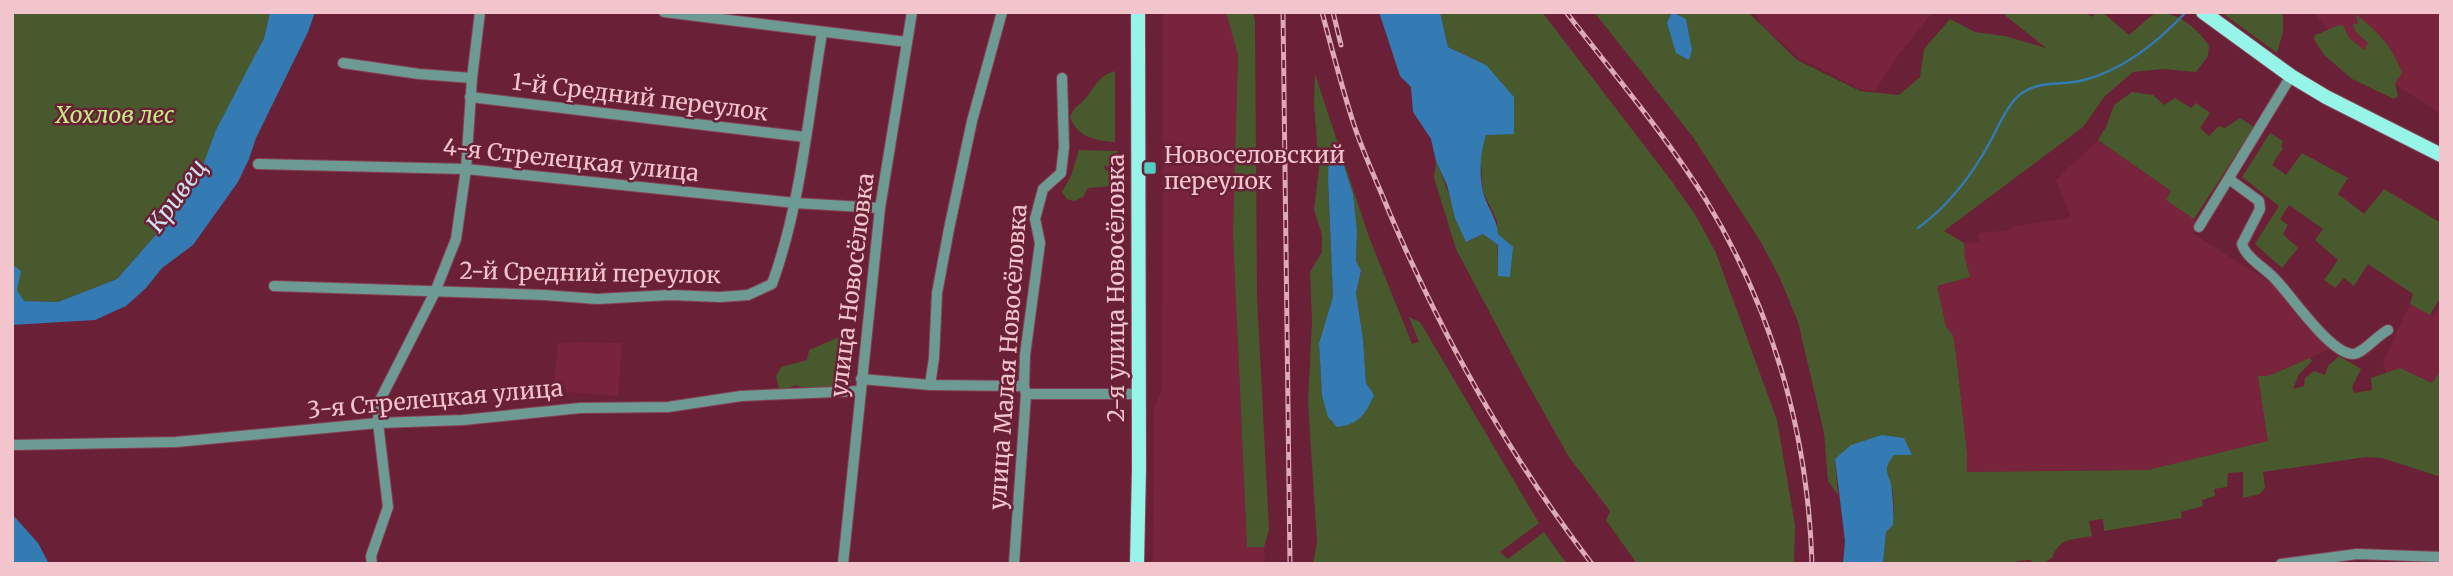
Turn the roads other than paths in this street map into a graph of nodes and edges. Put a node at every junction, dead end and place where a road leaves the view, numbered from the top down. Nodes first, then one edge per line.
1 (480, 12) edge
2 (664, 12) edge
3 (912, 12) edge
4 (1002, 12) edge
5 (1138, 12) edge
6 (2203, 12) edge
7 (822, 33) junction
8 (907, 42) junction
9 (343, 63) dead end
10 (2291, 76) junction
11 (472, 78) junction
12 (1062, 78) dead end
13 (470, 97) junction
14 (805, 137) junction
15 (2441, 155) edge
16 (257, 164) dead end
17 (466, 169) junction
18 (2229, 179) junction
19 (795, 203) junction
20 (880, 208) junction
21 (2199, 227) dead end
22 (274, 286) dead end
23 (435, 292) junction
24 (2388, 330) dead end
25 (861, 385) junction
26 (930, 385) junction
27 (1025, 390) junction
28 (1139, 394) junction
29 (378, 423) junction
30 (12, 445) edge
31 (2441, 557) edge
32 (372, 564) edge
33 (843, 564) edge
34 (1014, 564) edge
35 (1137, 564) edge
36 (2281, 564) edge

1 - 11 street
2 - 7 street
3 - 8 street, улица Новосёловка
4 - 26 street
5 - 28 main road, 2-я улица Новосёловка
6 - 10 main road
7 - 8 street
7 - 14 street, 2-й Средний переулок
8 - 20 street, улица Новосёловка
9 - 11 street
10 - 15 main road
10 - 18 street
11 - 13 street
12 - 27 street, улица Малая Новосёловка
13 - 14 street, 1-й Средний переулок
13 - 17 street
14 - 19 street, 2-й Средний переулок
16 - 17 street, 4-я Стрелецкая улица
17 - 19 street, 4-я Стрелецкая улица
17 - 23 street
18 - 21 street
18 - 24 street
19 - 20 street, 4-я Стрелецкая улица
19 - 23 street, 2-й Средний переулок
20 - 25 street, улица Новосёловка
22 - 23 street, 2-й Средний переулок
23 - 29 street
25 - 26 street, 3-я Стрелецкая улица
25 - 29 street, 3-я Стрелецкая улица
25 - 33 street, улица Новосёловка
26 - 27 street, 3-я Стрелецкая улица
27 - 28 street, 3-я Стрелецкая улица
27 - 34 street, улица Малая Новосёловка
28 - 35 main road, 2-я улица Новосёловка
29 - 30 street, 3-я Стрелецкая улица
29 - 32 street
31 - 36 street

